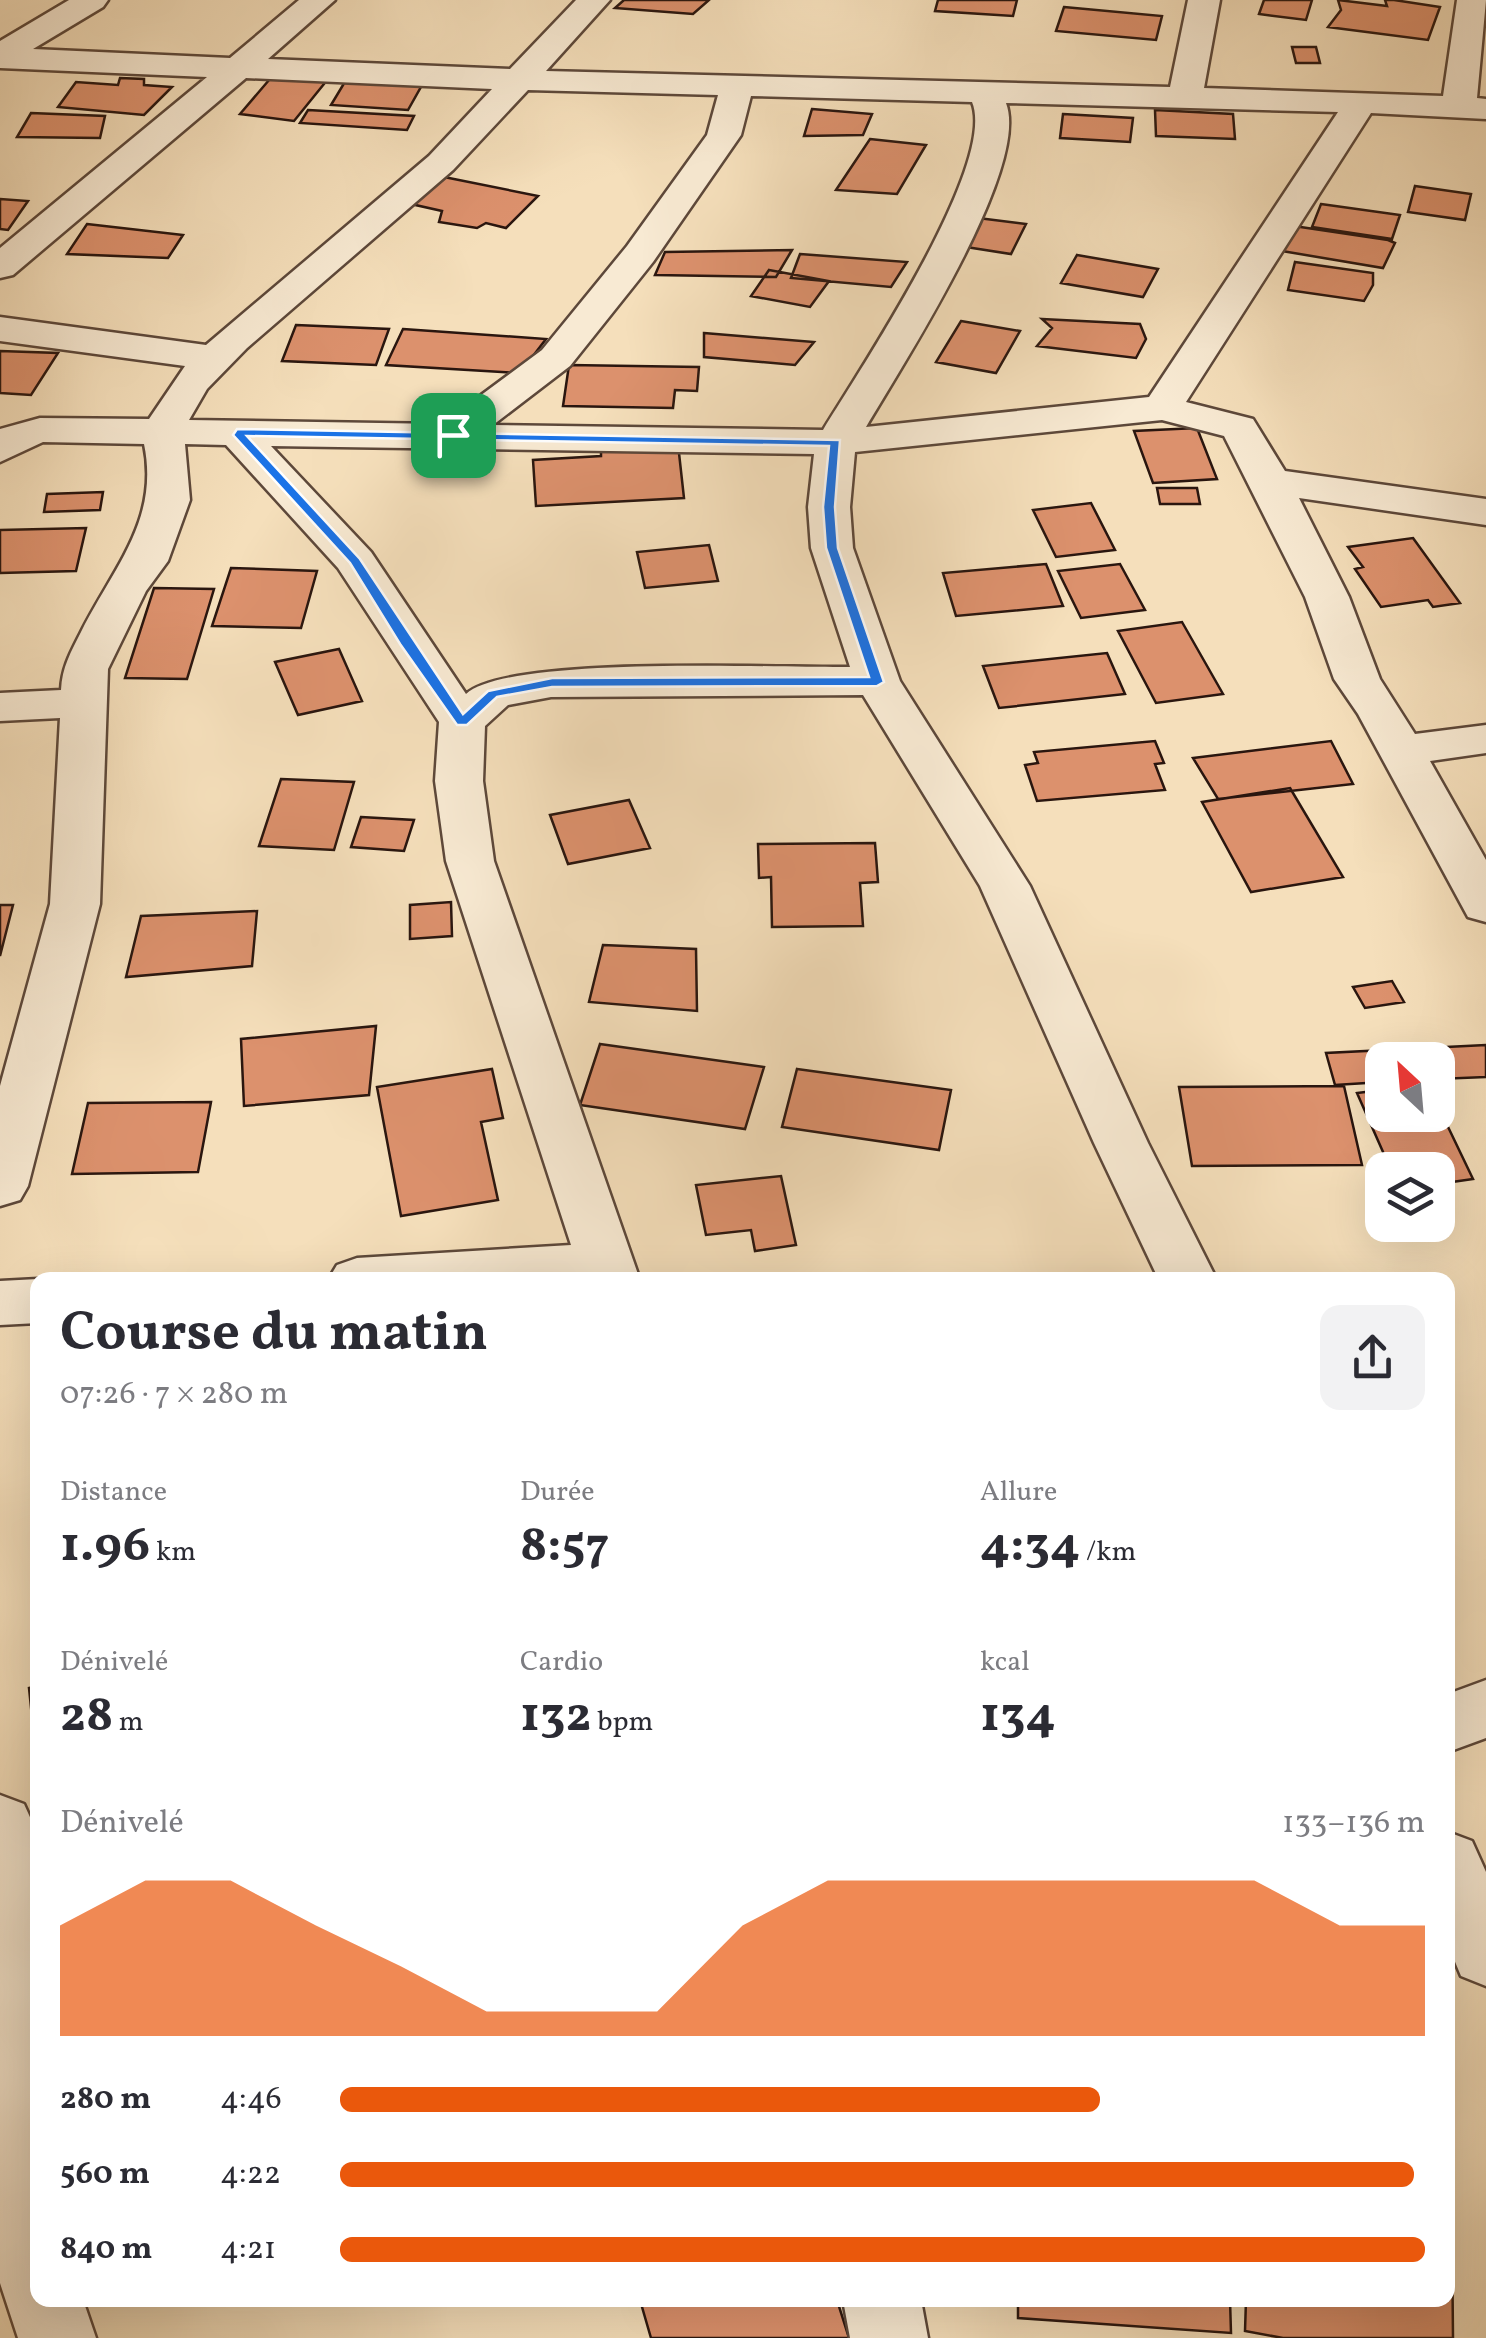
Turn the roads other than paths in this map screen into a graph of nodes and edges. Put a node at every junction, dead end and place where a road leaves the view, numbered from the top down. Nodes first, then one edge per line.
1 (92, 0) edge
2 (319, 0) edge
3 (594, 0) edge
4 (1204, 0) edge
5 (1473, 0) edge
6 (0, 56) edge
7 (238, 66) junction
8 (521, 80) junction
9 (737, 86) junction
10 (985, 93) junction
11 (1185, 98) junction
12 (1361, 102) junction
13 (1472, 108) edge
14 (0, 267) edge
15 (0, 330) edge
16 (216, 358) junction
17 (1162, 408) junction
18 (162, 432) junction
19 (237, 433) junction
20 (453, 435) junction
21 (836, 442) junction
22 (0, 450) edge
23 (1270, 481) junction
24 (1486, 512) edge
25 (877, 682) junction
26 (84, 703) junction
27 (0, 708) edge
28 (462, 722) junction
29 (1486, 740) edge
30 (1400, 750) junction
31 (1486, 904) edge
32 (0, 1186) edge
33 (608, 1272) edge
34 (1184, 1272) edge
35 (30, 1301) edge
36 (0, 1303) edge
37 (1486, 1709) edge
38 (1455, 1720) edge
39 (0, 1826) edge
40 (1455, 1880) edge
41 (1486, 1953) edge
42 (30, 2053) edge
43 (46, 2307) edge
44 (883, 2307) edge
45 (57, 2338) edge
46 (889, 2338) edge

1 - 6 street
2 - 7 street
3 - 8 street
4 - 11 street
5 - 13 street
6 - 7 street
7 - 8 street
7 - 14 street
8 - 9 street
8 - 16 street
9 - 10 street
9 - 20 street
10 - 11 street
10 - 21 street
11 - 12 street
12 - 13 street
12 - 17 street
15 - 16 street
16 - 18 street
17 - 21 street
17 - 23 street
18 - 19 street
18 - 22 street
18 - 26 street
19 - 20 street
19 - 28 street
20 - 21 street
21 - 25 street
23 - 24 street
23 - 30 street
25 - 28 street
25 - 34 street
26 - 27 street
26 - 32 street
28 - 33 street
29 - 30 street
30 - 31 street
35 - 36 street
37 - 38 street
39 - 42 street
40 - 41 street
43 - 45 street
44 - 46 street

